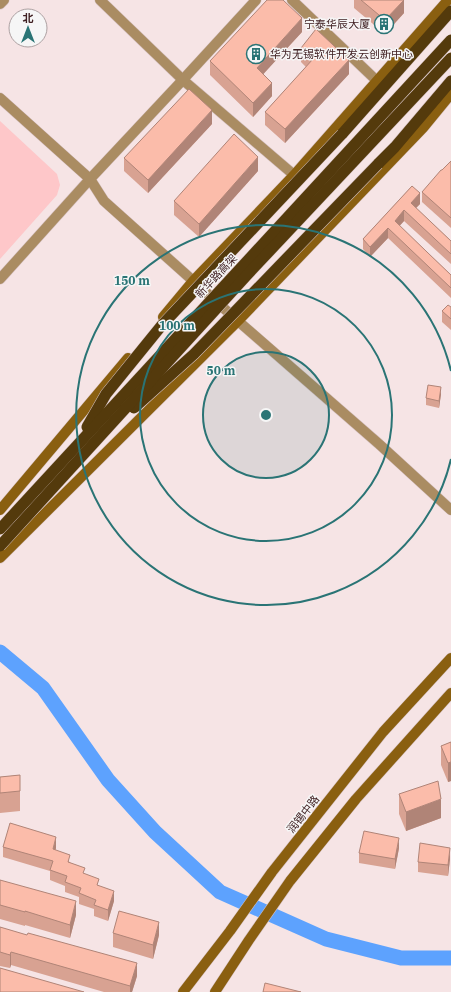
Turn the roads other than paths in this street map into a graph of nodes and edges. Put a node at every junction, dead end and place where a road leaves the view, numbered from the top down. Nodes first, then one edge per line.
1 (4, 0) edge
2 (100, 0) edge
3 (256, 0) edge
4 (292, 0) edge
5 (448, 0) edge
6 (0, 4) edge
7 (451, 11) edge
8 (451, 40) edge
9 (451, 58) edge
10 (183, 80) junction
11 (376, 80) junction
12 (451, 81) edge
13 (451, 94) edge
14 (0, 98) edge
15 (294, 175) junction
16 (90, 179) junction
17 (0, 279) edge
18 (193, 281) junction
19 (238, 321) junction
20 (80, 450) junction
21 (0, 510) edge
22 (451, 510) edge
23 (0, 529) edge
24 (0, 546) edge
25 (0, 558) edge
26 (451, 658) edge
27 (451, 693) edge
28 (183, 992) edge
29 (215, 992) edge

1 - 6 street
2 - 10 street
3 - 10 street
4 - 11 street
5 - 11 main road
7 - 20 highway, bridge
8 - 20 highway, 新华路高架, bridge
9 - 20 highway, 新华路高架, bridge
10 - 15 street
10 - 16 street
11 - 15 main road
12 - 20 highway, bridge
13 - 19 main road
14 - 16 street
15 - 18 main road
16 - 17 street
16 - 18 street
18 - 19 street
18 - 21 main road
19 - 22 street
19 - 25 main road
20 - 23 highway, 新华路高架, bridge
20 - 24 highway, 新华路高架, bridge
26 - 28 main road, 润锡中路
27 - 29 main road

